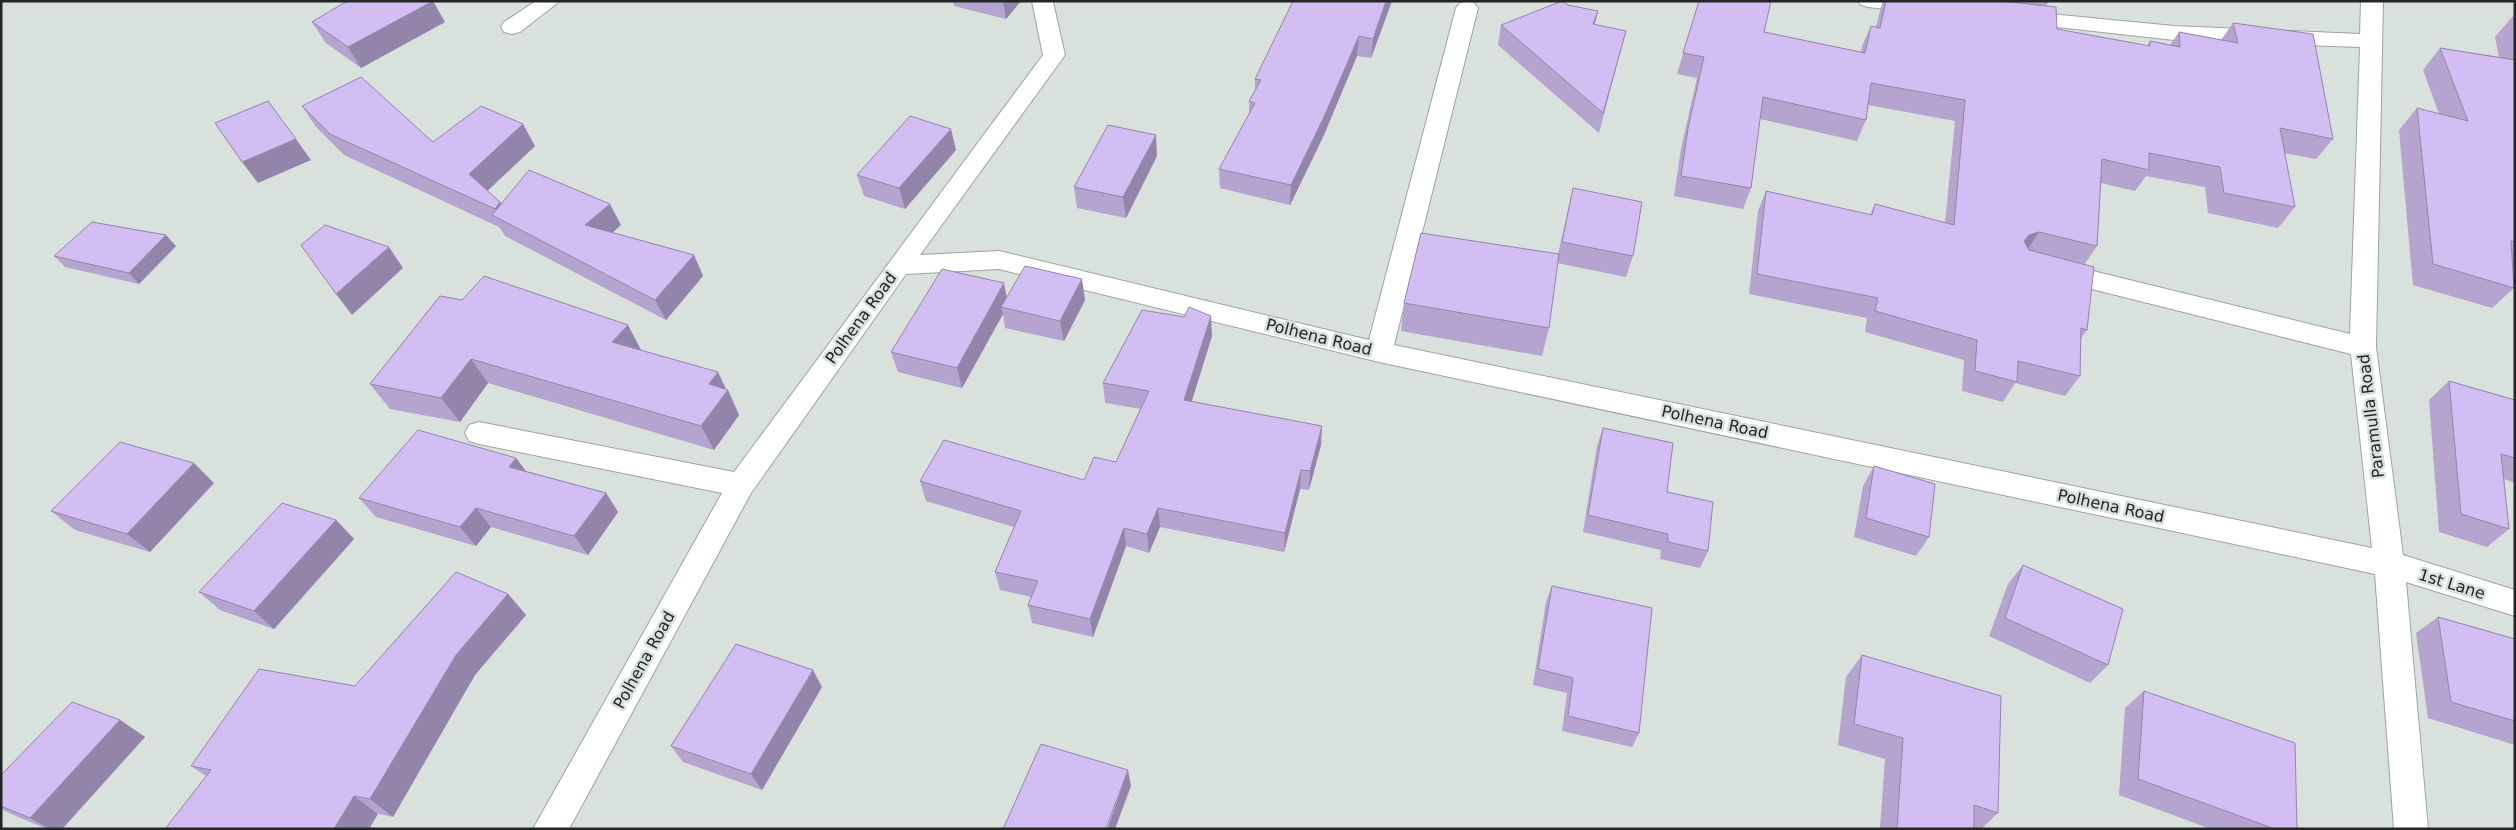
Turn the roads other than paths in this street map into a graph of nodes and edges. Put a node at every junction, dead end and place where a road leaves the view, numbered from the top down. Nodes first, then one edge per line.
1 (550, 1) edge
2 (1868, 1) edge
3 (2372, 1) edge
4 (1042, 2) dead end
5 (1467, 8) dead end
6 (1937, 8) edge
7 (1996, 15) edge
8 (512, 27) dead end
9 (2372, 41) junction
10 (899, 265) junction
11 (2036, 266) edge
12 (2363, 347) junction
13 (1379, 352) junction
14 (479, 433) dead end
15 (741, 485) junction
16 (2389, 564) junction
17 (2515, 603) edge
18 (550, 829) edge
19 (2410, 829) edge

1 - 8 street
2 - 6 street
3 - 9 street, Paramulla Road
4 - 10 street
5 - 13 street
7 - 9 street
9 - 12 street, Paramulla Road
10 - 13 street, Polhena Road
10 - 15 street, Polhena Road
11 - 12 street
12 - 16 street, Paramulla Road
13 - 16 street, Polhena Road
14 - 15 street
15 - 18 street, Polhena Road
16 - 17 street, 1st Lane
16 - 19 street, Paramulla Road

